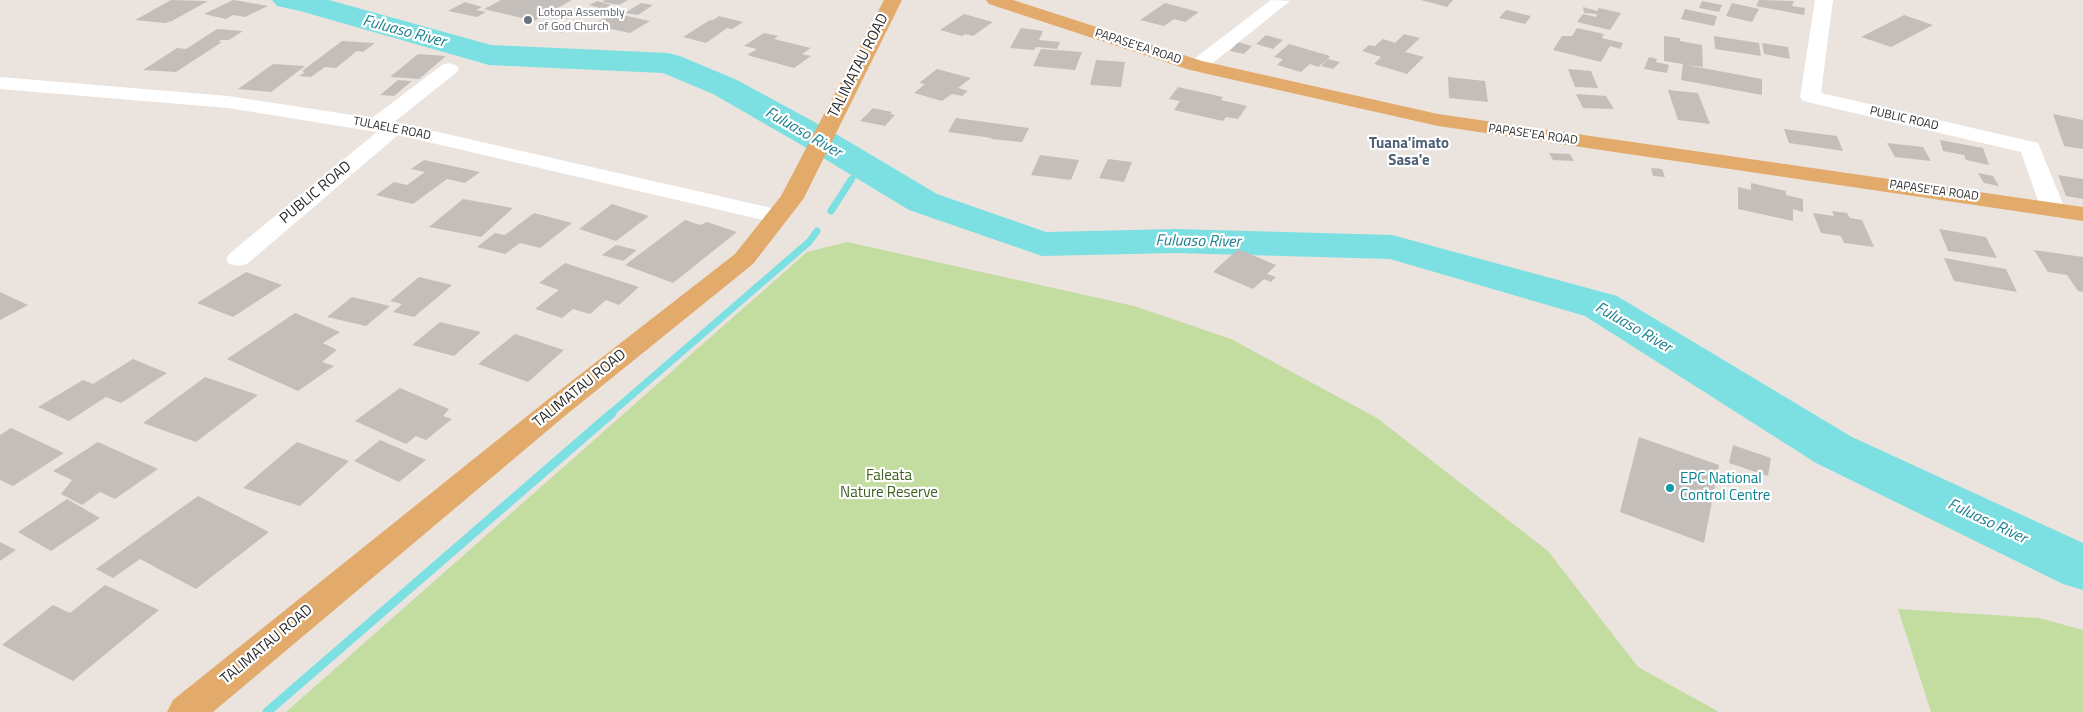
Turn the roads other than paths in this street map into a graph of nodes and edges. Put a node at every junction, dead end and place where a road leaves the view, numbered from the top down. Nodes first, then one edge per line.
1 (893, 0) edge
2 (994, 0) edge
3 (1824, 0) edge
4 (1282, 1) dead end
5 (1197, 66) junction
6 (449, 69) dead end
7 (0, 83) edge
8 (385, 126) junction
9 (2052, 209) junction
10 (2083, 214) edge
11 (776, 216) junction
12 (238, 259) dead end
13 (186, 712) edge

1 - 11 main road, TALIMATAU ROAD
2 - 5 main road, PAPASE'EA ROAD
3 - 9 street, PUBLIC ROAD
4 - 5 street
5 - 9 main road, PAPASE'EA ROAD
6 - 8 street, PUBLIC ROAD
7 - 8 street, TULAELE ROAD
8 - 11 street, TULAELE ROAD
8 - 12 street, PUBLIC ROAD
9 - 10 main road, PAPASE'EA ROAD
11 - 13 main road, TALIMATAU ROAD

